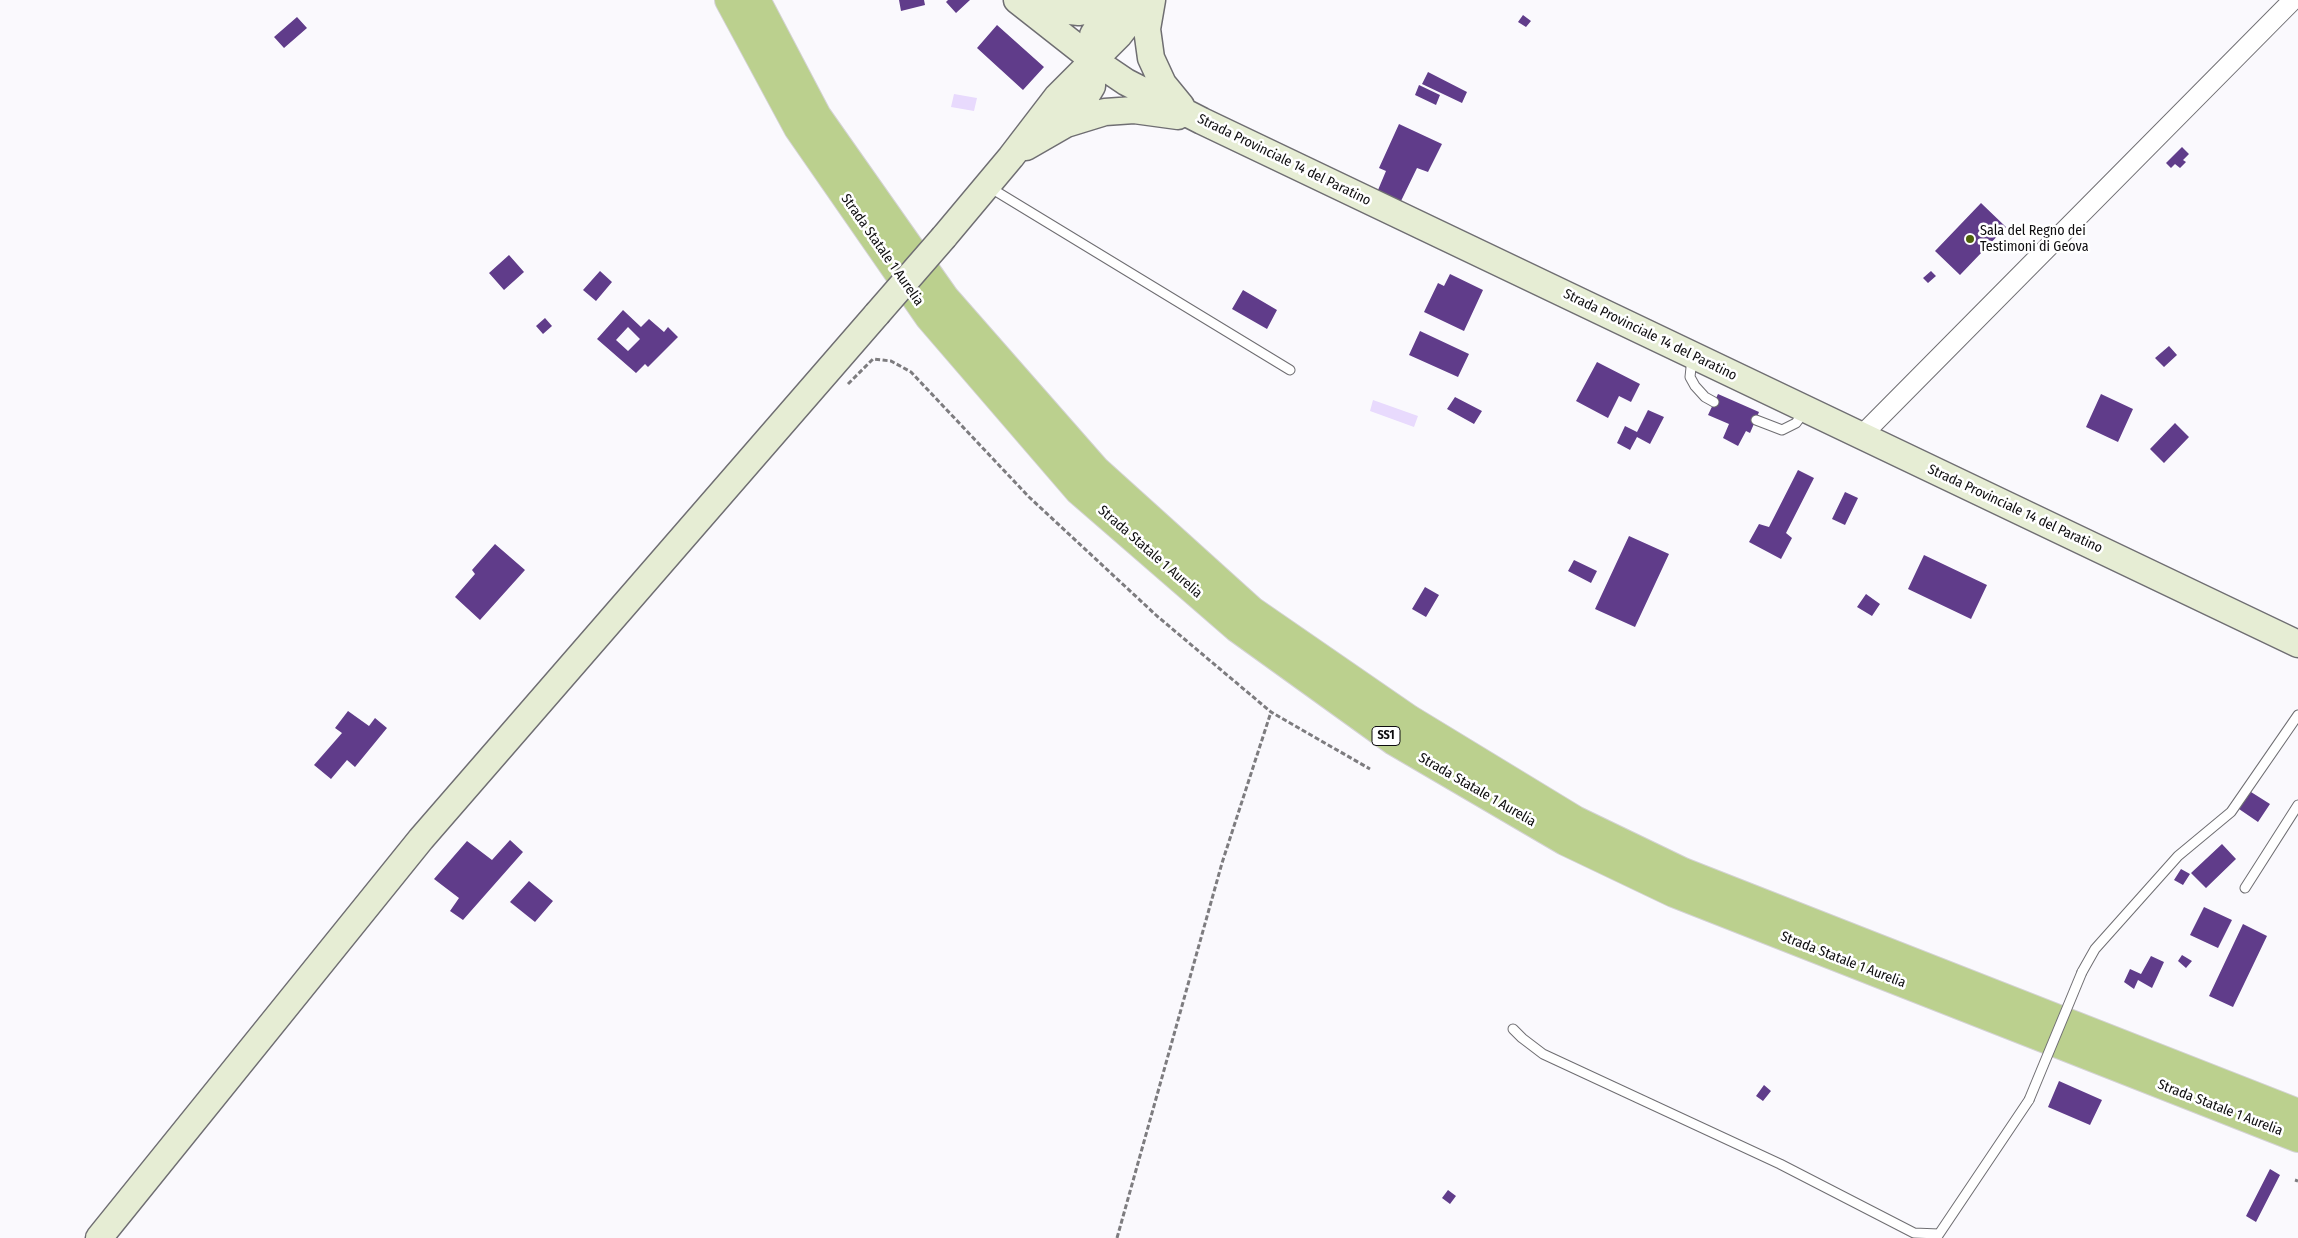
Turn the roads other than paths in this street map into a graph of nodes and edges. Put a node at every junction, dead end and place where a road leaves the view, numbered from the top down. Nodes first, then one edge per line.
1 (729, 0) edge
2 (756, 0) edge
3 (1017, 0) edge
4 (1028, 0) edge
5 (1118, 0) edge
6 (1146, 0) edge
7 (1152, 0) edge
8 (2292, 0) edge
9 (1092, 59) junction
10 (1202, 121) junction
11 (1066, 124) junction
12 (1011, 157) junction
13 (987, 186) junction
14 (1692, 355) junction
15 (1290, 370) dead end
16 (1714, 402) dead end
17 (1806, 410) junction
18 (1756, 420) dead end
19 (1861, 436) junction
20 (2298, 644) edge
21 (2298, 714) edge
22 (2298, 805) edge
23 (2245, 888) dead end
24 (1514, 1029) dead end
25 (2298, 1114) edge
26 (2298, 1138) edge
27 (1938, 1236) edge
28 (99, 1238) edge

1 - 26 highway, Strada Statale 1 Aurelia / SS1
2 - 25 highway, Strada Statale 1 Aurelia / SS1
3 - 9 main road, Strada Provinciale 14 del Paratino
4 - 5 main road
5 - 9 main road
6 - 9 main road
7 - 10 main road
8 - 19 street
9 - 10 main road, Strada Provinciale 14 del Paratino
9 - 11 main road
9 - 12 main road
10 - 11 main road
10 - 14 main road, Strada Provinciale 14 del Paratino
11 - 12 main road
12 - 13 main road
13 - 15 lane
13 - 28 main road, bridge
14 - 16 lane
14 - 17 main road, Strada Provinciale 14 del Paratino
17 - 18 lane
17 - 19 main road, Strada Provinciale 14 del Paratino
19 - 20 main road, Strada Provinciale 14 del Paratino
21 - 27 lane, bridge
22 - 23 lane
24 - 27 lane

